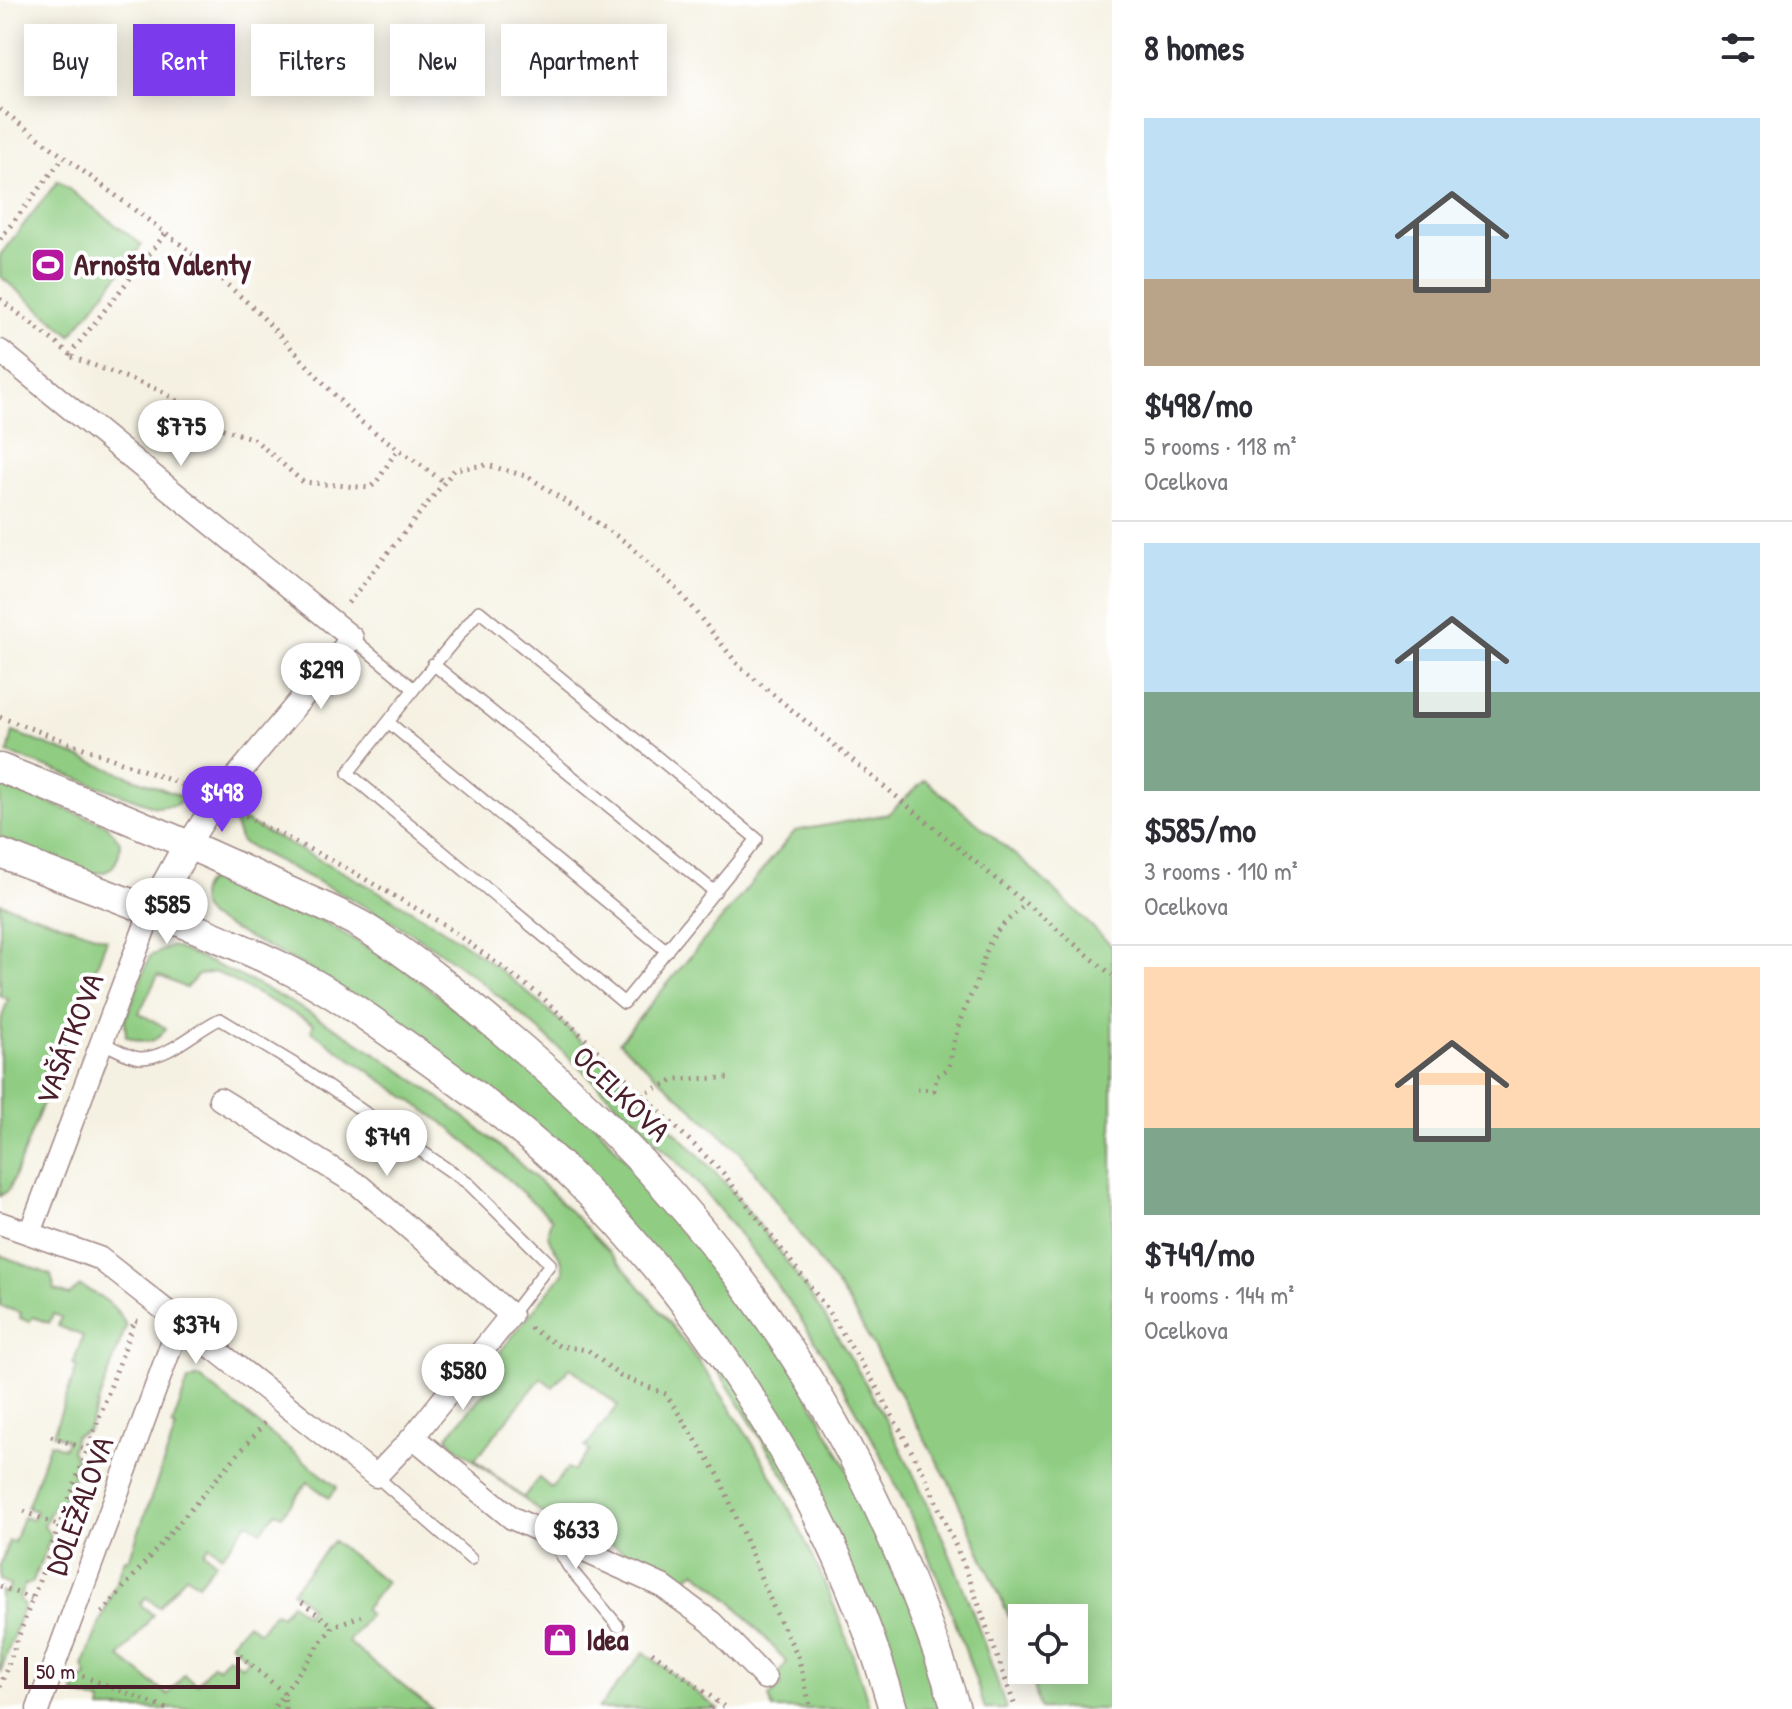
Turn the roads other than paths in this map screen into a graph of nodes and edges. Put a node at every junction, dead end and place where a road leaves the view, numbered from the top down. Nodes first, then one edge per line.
1 (0, 351) edge
2 (352, 638) junction
3 (433, 664) junction
4 (414, 689) junction
5 (388, 722) junction
6 (0, 768) edge
7 (189, 843) junction
8 (0, 853) edge
9 (715, 892) junction
10 (151, 911) junction
11 (667, 951) junction
12 (100, 1042) junction
13 (220, 1099) dead end
14 (0, 1223) edge
15 (30, 1233) junction
16 (511, 1315) junction
17 (179, 1324) junction
18 (413, 1437) junction
19 (376, 1476) junction
20 (552, 1538) junction
21 (471, 1559) dead end
22 (618, 1626) dead end
23 (765, 1678) dead end
24 (38, 1709) edge
25 (893, 1709) edge
26 (956, 1709) edge

1 - 2 street
2 - 4 lane
2 - 7 street
3 - 4 lane
3 - 9 lane
3 - 9 lane
4 - 5 lane
5 - 11 lane
5 - 11 lane
6 - 7 street, OCELKOVA
7 - 10 street
7 - 26 street, OCELKOVA
8 - 10 street
9 - 11 lane
10 - 12 street, VAŠÁTKOVA
10 - 25 street
12 - 15 street, VAŠÁTKOVA
12 - 16 lane
13 - 16 street
14 - 15 street
15 - 17 street
16 - 18 street
17 - 19 street
17 - 24 street, DOLEŽALOVA
18 - 19 street
18 - 20 street
19 - 21 lane
20 - 22 lane
20 - 23 street

